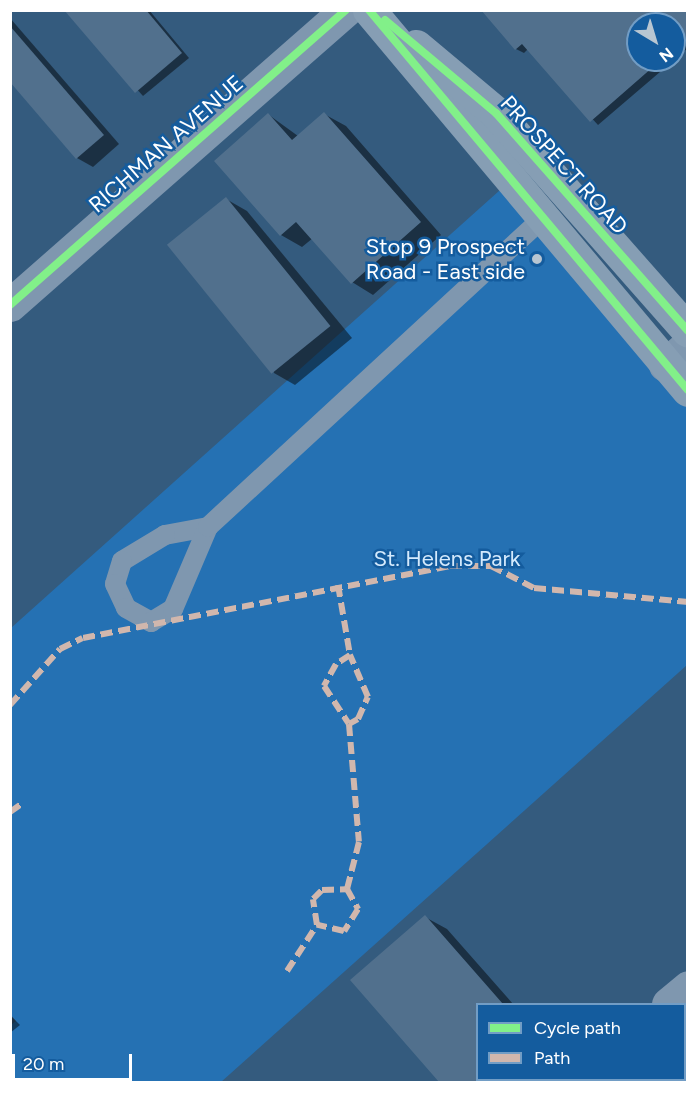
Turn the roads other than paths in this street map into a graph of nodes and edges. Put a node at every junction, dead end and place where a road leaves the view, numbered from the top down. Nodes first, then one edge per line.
1 (346, 10) edge
2 (369, 10) edge
3 (374, 10) edge
4 (541, 220) junction
5 (10, 305) edge
6 (687, 331) edge
7 (676, 355) edge
8 (687, 390) edge
9 (208, 527) junction
10 (687, 987) edge
11 (670, 1003) edge

1 - 5 street, RICHMAN AVENUE
2 - 4 main road
3 - 6 main road, PROSPECT ROAD
4 - 7 main road
4 - 9 lane
7 - 8 main road
9 - 9 lane
10 - 11 street

